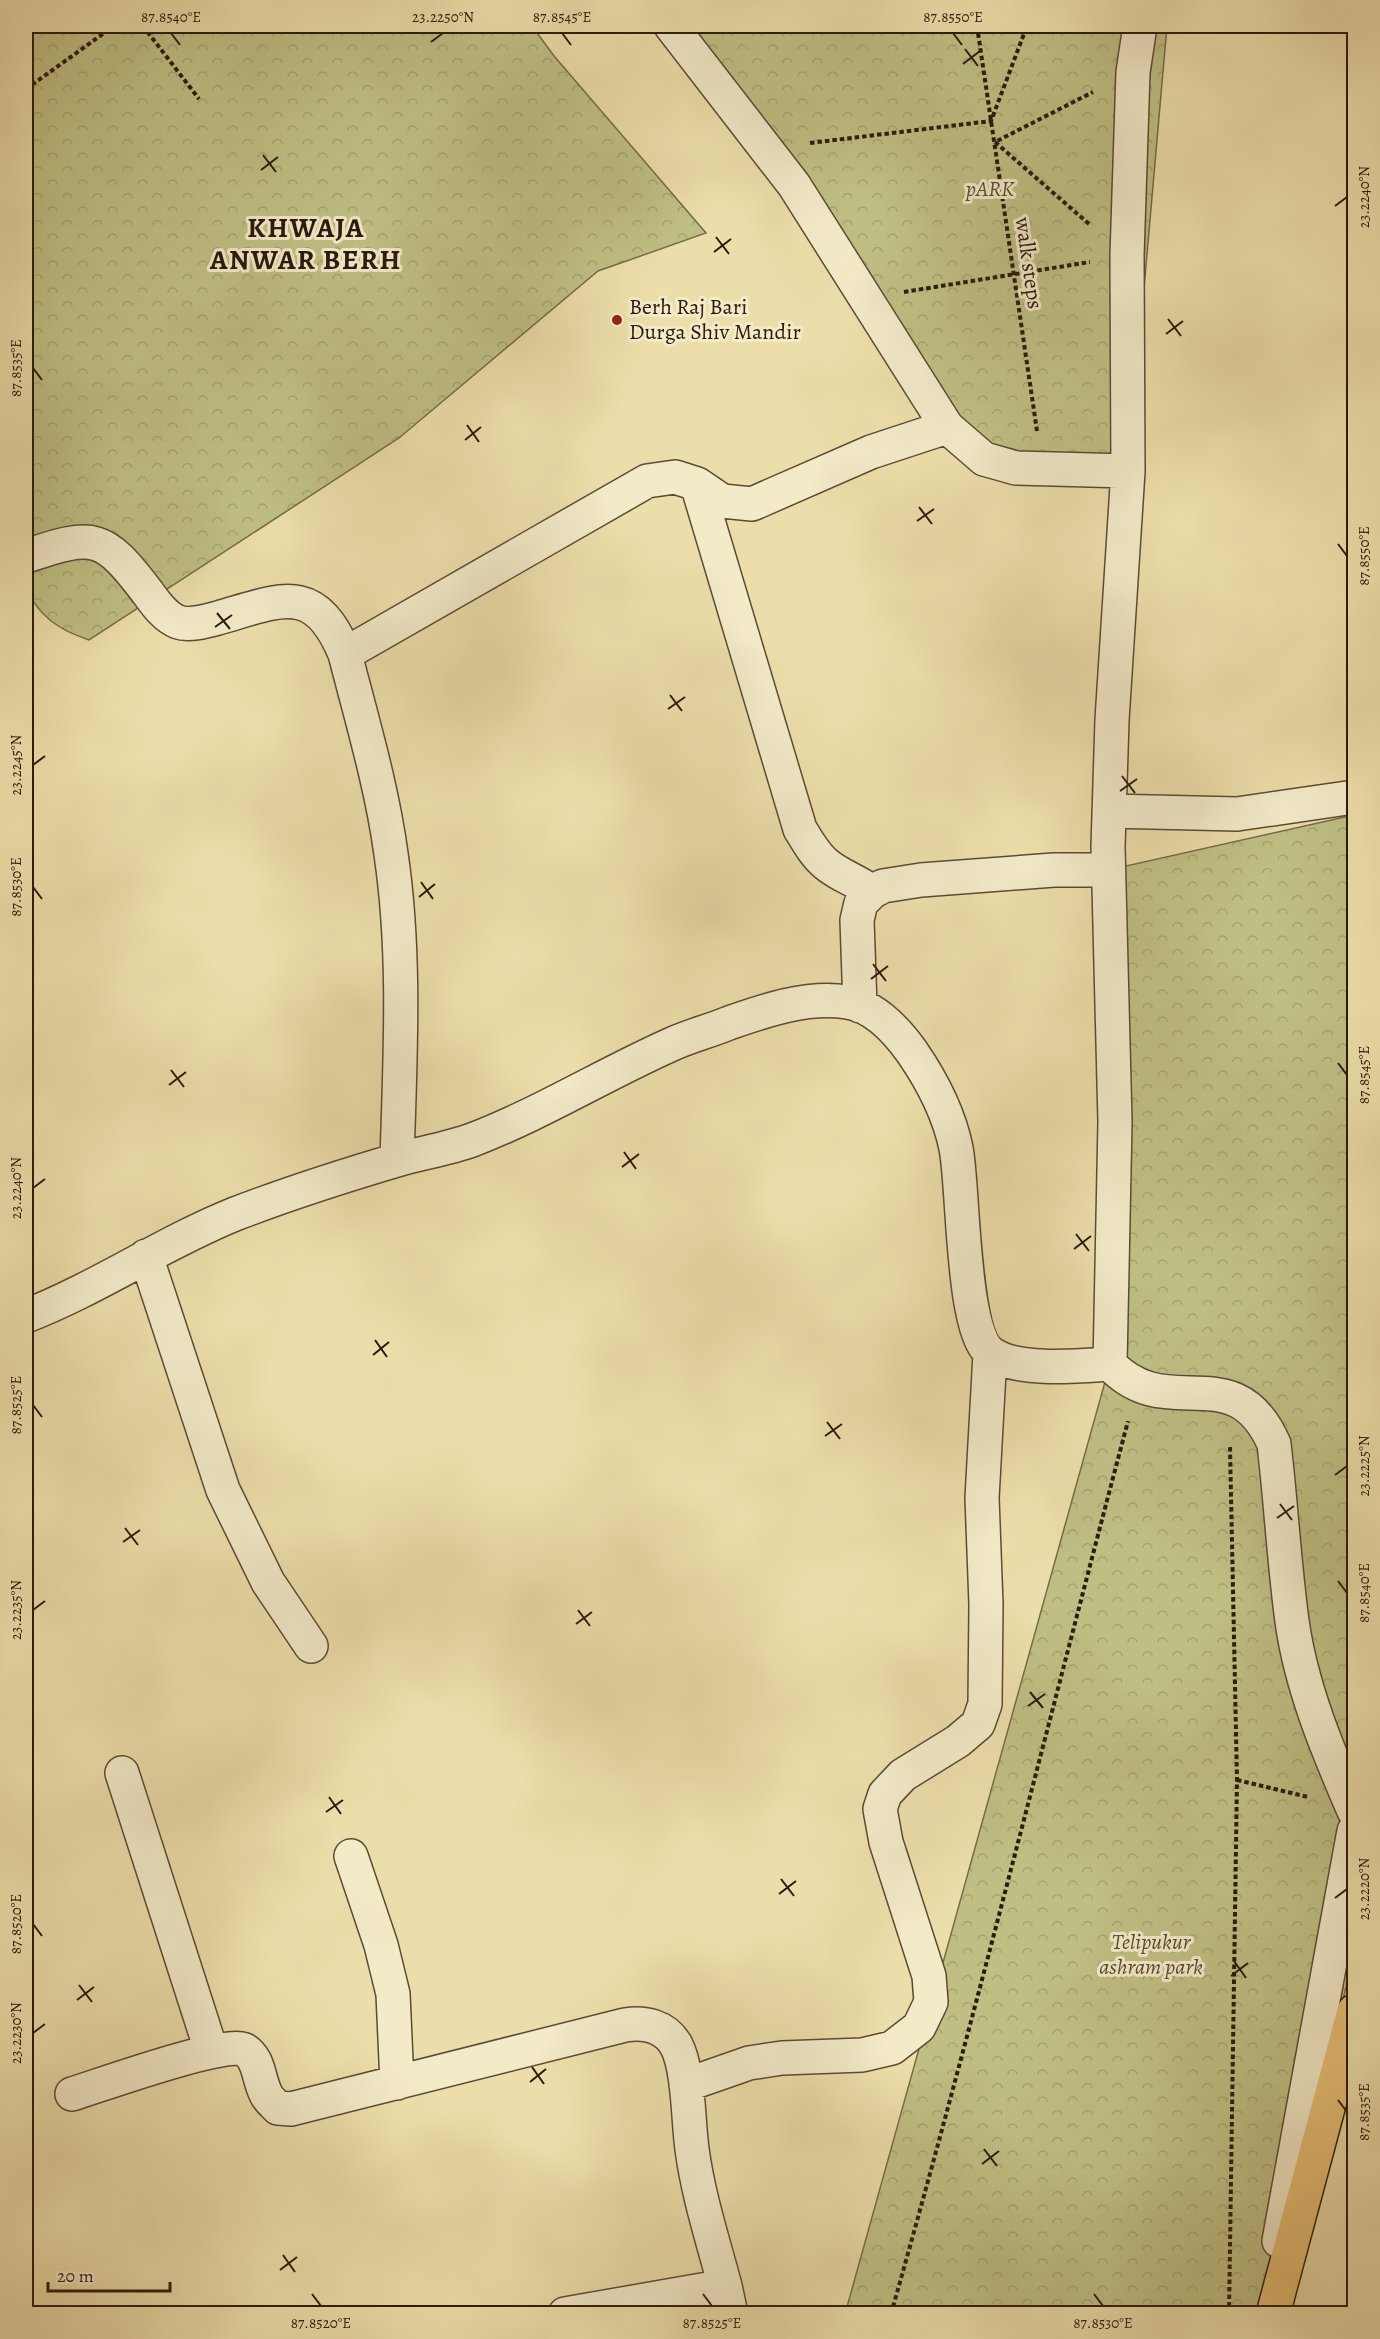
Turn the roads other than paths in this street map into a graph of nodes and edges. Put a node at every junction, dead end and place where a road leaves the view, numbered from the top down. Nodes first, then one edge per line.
1 (671, 26) edge
2 (1140, 26) edge
3 (947, 427) junction
4 (1128, 471) junction
5 (697, 484) junction
6 (26, 556) edge
7 (345, 654) junction
8 (1354, 797) edge
9 (1109, 811) junction
10 (1108, 870) junction
11 (872, 892) junction
12 (860, 1006) junction
13 (397, 1160) junction
14 (146, 1256) junction
15 (26, 1316) edge
16 (990, 1354) junction
17 (1110, 1364) junction
18 (311, 1646) dead end
19 (122, 1773) dead end
20 (1354, 1816) edge
21 (351, 1856) dead end
22 (1354, 2011) edge
23 (211, 2050) junction
24 (397, 2083) junction
25 (686, 2085) junction
26 (72, 2094) dead end
27 (728, 2300) edge
28 (565, 2313) edge
29 (1266, 2313) edge
30 (1273, 2313) edge

1 - 3 street
2 - 4 street
3 - 4 street
3 - 5 street
4 - 9 street
5 - 7 street
5 - 11 street
6 - 7 street
7 - 13 street
8 - 9 street
9 - 10 street
10 - 11 street
10 - 17 street
11 - 12 street
12 - 13 street
12 - 16 street
13 - 14 street
14 - 15 street
14 - 18 street
16 - 17 street
16 - 25 street
17 - 20 street
19 - 23 street
20 - 29 street
21 - 24 street
22 - 30 highway
23 - 24 street
23 - 26 street
24 - 25 street
25 - 27 street
27 - 28 street

